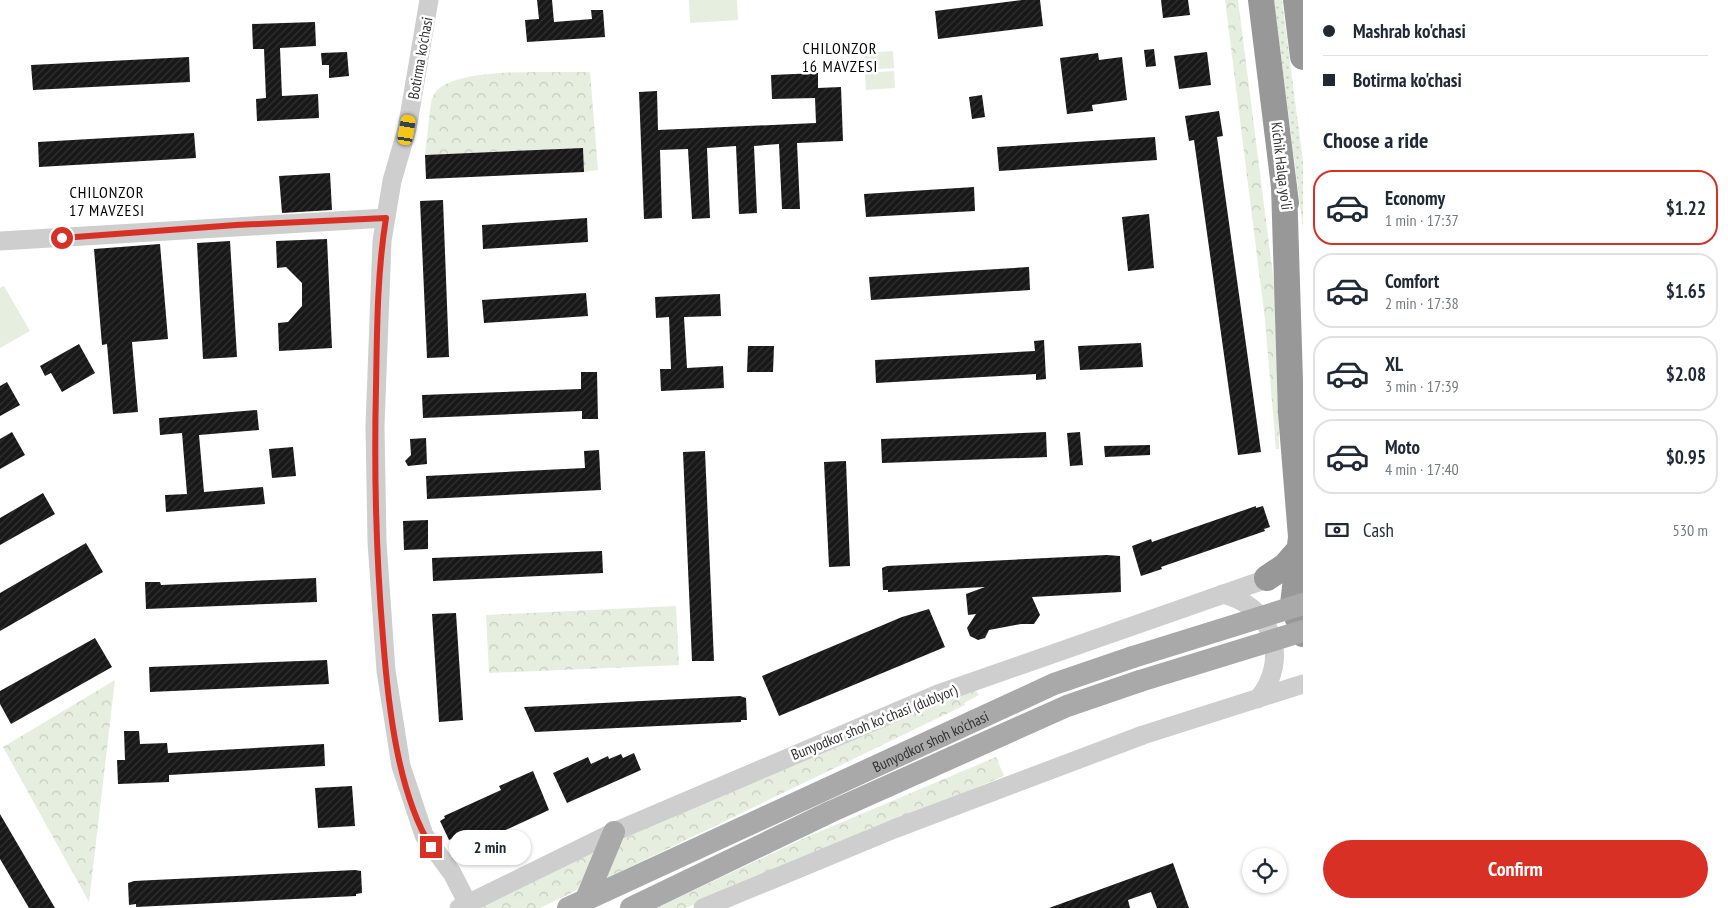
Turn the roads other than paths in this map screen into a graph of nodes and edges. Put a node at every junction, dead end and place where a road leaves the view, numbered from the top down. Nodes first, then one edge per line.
1 (430, 0) edge
2 (1261, 0) edge
3 (1296, 0) edge
4 (1303, 57) edge
5 (1284, 186) junction
6 (386, 218) junction
7 (0, 241) edge
8 (1303, 332) edge
9 (1300, 562) edge
10 (1267, 578) joint
11 (1222, 594) junction
12 (1303, 604) edge
13 (1303, 633) edge
14 (1303, 684) edge
15 (1303, 695) edge
16 (1258, 699) junction
17 (614, 832) junction
18 (577, 904) edge
19 (463, 906) edge
20 (631, 908) edge
21 (703, 908) edge

1 - 6 street, Botirma ko'chasi
2 - 5 highway, Kichik Halqa yo'li
3 - 4 highway
5 - 8 highway, Kichik Halqa yo'li
5 - 9 highway
6 - 7 street
6 - 19 street, Botirma ko'chasi
9 - 10 highway
9 - 13 highway
10 - 11 street, Bunyodkor shoh koʻchasi (dublyor)
11 - 16 street
11 - 17 street, Bunyodkor shoh koʻchasi (dublyor)
12 - 18 main road, Bunyodkor shoh ko'chasi, bridge
13 - 20 main road, Bunyodkor shoh ko'chasi, bridge
14 - 16 street
15 - 16 street
16 - 21 street
17 - 18 main road
17 - 19 street, Bunyodkor shoh koʻchasi (dublyor)

